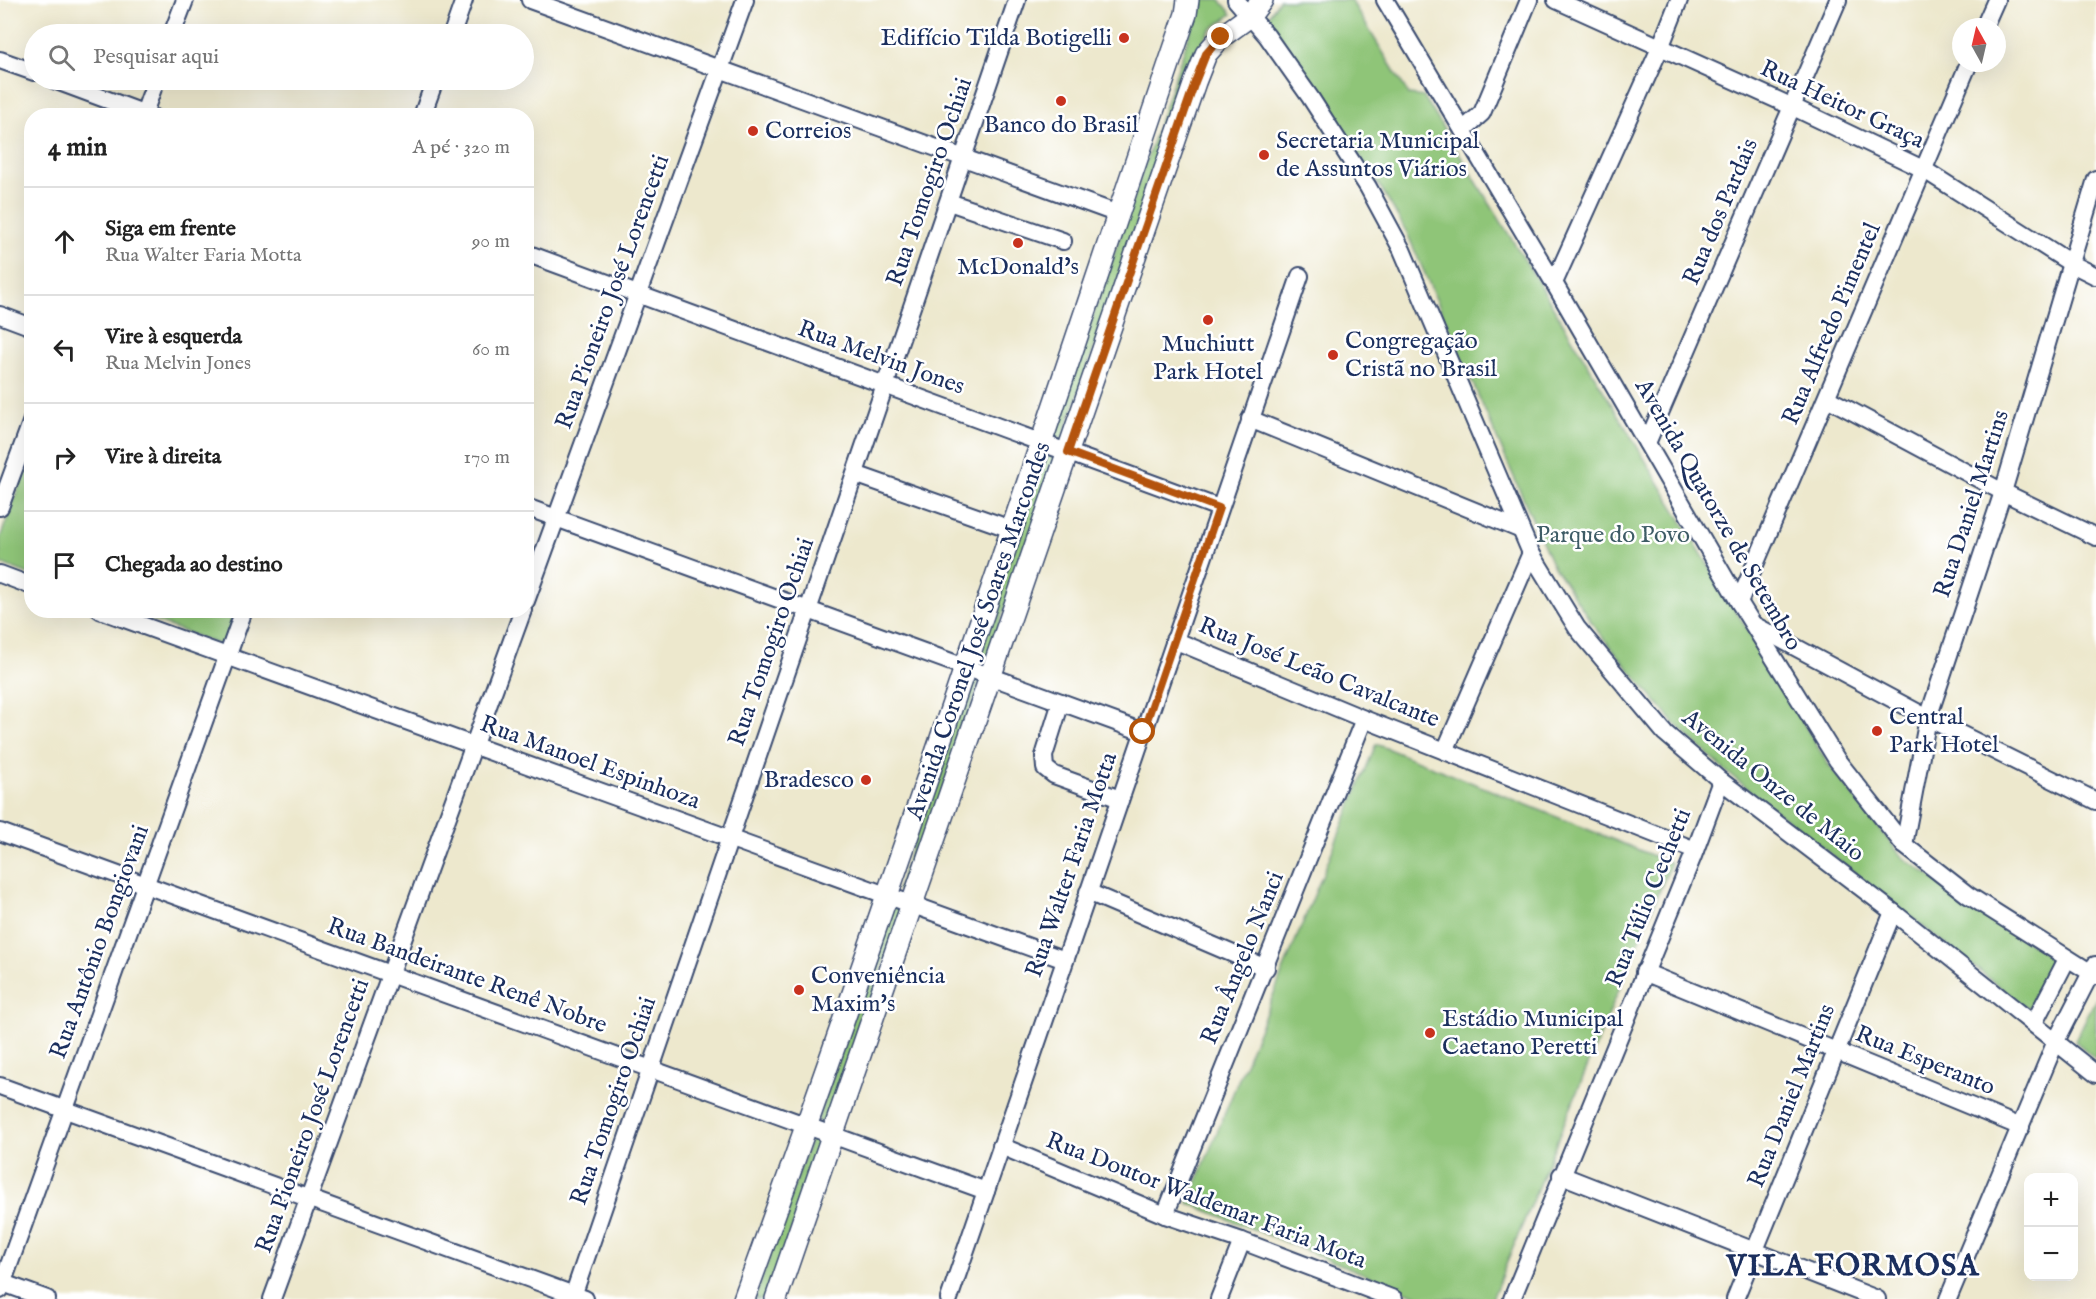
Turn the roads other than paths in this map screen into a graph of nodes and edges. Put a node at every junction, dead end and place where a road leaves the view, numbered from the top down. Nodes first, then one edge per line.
1 (185, 0) edge
2 (464, 0) edge
3 (530, 0) edge
4 (746, 0) edge
5 (1017, 0) edge
6 (1188, 0) edge
7 (1385, 0) edge
8 (1529, 0) edge
9 (1556, 0) edge
10 (1679, 0) edge
11 (1838, 0) edge
12 (1996, 0) edge
13 (1250, 5) edge
14 (1988, 18) edge
15 (176, 24) edge
16 (456, 24) edge
17 (1660, 48) junction
18 (0, 60) edge
19 (24, 68) edge
20 (720, 69) junction
21 (1964, 72) edge
22 (80, 90) edge
23 (153, 90) edge
24 (432, 90) edge
25 (1792, 107) junction
26 (128, 108) edge
27 (148, 108) edge
28 (426, 108) edge
29 (1463, 130) junction
30 (963, 158) junction
31 (1923, 170) junction
32 (2095, 188) edge
33 (949, 202) junction
34 (1118, 214) junction
35 (1064, 241) dead end
36 (534, 256) edge
37 (2072, 264) junction
38 (1300, 276) dead end
39 (2096, 276) edge
40 (1554, 283) junction
41 (638, 294) junction
42 (0, 315) edge
43 (24, 324) edge
44 (885, 385) junction
45 (1827, 398) junction
46 (1250, 419) junction
47 (24, 442) edge
48 (1041, 442) junction
49 (1647, 443) junction
50 (1068, 452) junction
51 (855, 474) junction
52 (2002, 492) junction
53 (0, 507) edge
54 (1219, 508) junction
55 (534, 510) edge
56 (557, 518) junction
57 (1011, 529) junction
58 (1520, 529) junction
59 (2096, 537) edge
60 (1531, 553) junction
61 (0, 574) edge
62 (534, 580) edge
63 (24, 583) edge
64 (1739, 603) junction
65 (808, 610) junction
66 (122, 618) edge
67 (241, 618) edge
68 (520, 618) edge
69 (1753, 624) junction
70 (1174, 639) junction
71 (228, 657) junction
72 (964, 667) junction
73 (990, 676) junction
74 (1061, 702) junction
75 (1928, 718) junction
76 (1364, 719) junction
77 (1143, 732) junction
78 (474, 746) junction
79 (1445, 751) junction
80 (1722, 781) junction
81 (1120, 799) junction
82 (2096, 801) edge
83 (0, 832) edge
84 (730, 838) junction
85 (1904, 845) junction
86 (1695, 850) junction
87 (146, 885) junction
88 (1088, 892) junction
89 (886, 895) junction
90 (912, 904) junction
91 (1893, 912) junction
92 (2067, 959) junction
93 (1065, 960) junction
94 (1266, 968) junction
95 (2094, 970) edge
96 (1644, 972) junction
97 (390, 974) junction
98 (2034, 1023) junction
99 (2056, 1041) junction
100 (1836, 1051) junction
101 (651, 1069) junction
102 (2096, 1074) edge
103 (0, 1086) edge
104 (65, 1110) junction
105 (807, 1126) junction
106 (2021, 1127) junction
107 (832, 1135) junction
108 (1001, 1146) junction
109 (1561, 1175) junction
110 (986, 1191) junction
111 (309, 1198) junction
112 (1165, 1215) junction
113 (1242, 1240) junction
114 (1754, 1251) junction
115 (1, 1287) edge
116 (577, 1298) edge
117 (46, 1299) edge
118 (272, 1299) edge
119 (744, 1299) edge
120 (776, 1299) edge
121 (949, 1299) edge
122 (1219, 1299) edge
123 (1394, 1299) edge
124 (1512, 1299) edge
125 (1735, 1299) edge
126 (1877, 1299) edge
127 (1948, 1299) edge

1 - 15 street
2 - 16 street
3 - 20 street
4 - 20 street, Rua Pioneiro José Lorencetti
5 - 30 street, Rua Tomogiro Ochiai
6 - 34 main road, Avenida Coronel José Soares Marcondes
7 - 29 street, Avenida Quatorze de Setembro
8 - 29 street
9 - 17 street, Rua Heitor Graça
10 - 17 street
11 - 25 street, Rua dos Pardais
12 - 14 street
13 - 50 main road, Avenida Coronel José Soares Marcondes
13 - 58 street, Avenida Onze de Maio
17 - 25 street, Rua Heitor Graça
17 - 40 street
18 - 19 street
20 - 30 street
20 - 41 street, Rua Pioneiro José Lorencetti
21 - 31 street, Rua Alfredo Pimentel
22 - 26 street
23 - 27 street
24 - 28 street
25 - 31 street, Rua Heitor Graça
25 - 49 street, Rua dos Pardais
29 - 40 street, Avenida Quatorze de Setembro
30 - 33 street, Rua Tomogiro Ochiai
30 - 34 street
31 - 37 street, Rua Heitor Graça
31 - 45 street, Rua Alfredo Pimentel
32 - 37 street, Rua Daniel Martins
33 - 35 street
33 - 44 street, Rua Tomogiro Ochiai
34 - 48 main road, Avenida Coronel José Soares Marcondes
36 - 41 street, Rua Melvin Jones
37 - 39 street, Rua Heitor Graça
37 - 52 street, Rua Daniel Martins
38 - 46 street, Rua Walter Faria Motta
40 - 49 street, Avenida Quatorze de Setembro
41 - 44 street, Rua Melvin Jones
41 - 56 street, Rua Pioneiro José Lorencetti
42 - 43 street
44 - 48 street, Rua Melvin Jones
44 - 51 street, Rua Tomogiro Ochiai
45 - 52 street
45 - 64 street, Rua Alfredo Pimentel
46 - 54 street, Rua Walter Faria Motta
46 - 58 street
47 - 53 street
48 - 50 street, Rua Melvin Jones
48 - 57 main road, Avenida Coronel José Soares Marcondes
49 - 64 street, Avenida Quatorze de Setembro
50 - 54 street, Rua Melvin Jones
50 - 73 main road, Avenida Coronel José Soares Marcondes
51 - 57 street
51 - 65 street, Rua Tomogiro Ochiai
52 - 59 street
52 - 75 street, Rua Daniel Martins
54 - 70 street, Rua Walter Faria Motta
55 - 56 street
56 - 62 street, Rua Pioneiro José Lorencetti
56 - 65 street
57 - 72 main road, Avenida Coronel José Soares Marcondes
58 - 60 street, Avenida Onze de Maio
60 - 79 street
60 - 80 street, Avenida Onze de Maio
61 - 63 street
64 - 69 street, Avenida Quatorze de Setembro
65 - 72 street
65 - 84 street, Rua Tomogiro Ochiai
66 - 71 street, Rua Manoel Espinhoza
67 - 71 street, Rua Antônio Bongiovani
68 - 78 street, Rua Pioneiro José Lorencetti
69 - 75 street
69 - 85 street, Avenida Quatorze de Setembro
70 - 76 street, Rua José Leão Cavalcante
70 - 77 street, Rua Walter Faria Motta
71 - 78 street, Rua Manoel Espinhoza
71 - 87 street, Rua Antônio Bongiovani
72 - 73 street
72 - 89 main road, Avenida Coronel José Soares Marcondes
73 - 74 street
73 - 90 main road, Avenida Coronel José Soares Marcondes
74 - 77 street
74 - 81 street
75 - 82 street
75 - 85 street, Rua Daniel Martins
76 - 79 street, Rua José Leão Cavalcante
76 - 94 street, Rua Ângelo Nanci
77 - 81 street, Rua Walter Faria Motta
78 - 84 street, Rua Manoel Espinhoza
78 - 97 street, Rua Pioneiro José Lorencetti
79 - 86 street, Rua José Leão Cavalcante
80 - 86 street, Rua Túlio Cechetti
80 - 91 street, Avenida Onze de Maio
81 - 88 street, Rua Walter Faria Motta
83 - 87 street, Rua Bandeirante Renê Nobre
84 - 89 street, Rua Manoel Espinhoza
84 - 101 street, Rua Tomogiro Ochiai
85 - 92 street, Avenida Quatorze de Setembro
86 - 96 street, Rua Túlio Cechetti
87 - 97 street, Rua Bandeirante Renê Nobre
87 - 104 street, Rua Antônio Bongiovani
88 - 93 street, Rua Walter Faria Motta
88 - 94 street
89 - 90 street, Rua Manoel Espinhoza
89 - 105 main road, Avenida Coronel José Soares Marcondes
90 - 93 street, Rua Manoel Espinhoza
90 - 107 main road, Avenida Coronel José Soares Marcondes
91 - 98 street, Avenida Onze de Maio
91 - 100 street, Rua Daniel Martins
92 - 95 street, Avenida Quatorze de Setembro
92 - 98 street
93 - 108 street, Rua Walter Faria Motta
94 - 112 street, Rua Ângelo Nanci
95 - 99 street
96 - 100 street, Rua Esperanto
96 - 109 street, Rua Túlio Cechetti
97 - 101 street, Rua Bandeirante Renê Nobre
97 - 111 street, Rua Pioneiro José Lorencetti
98 - 99 street, Avenida Onze de Maio
99 - 102 street, Avenida Onze de Maio
99 - 106 street
100 - 106 street, Rua Esperanto
100 - 114 street, Rua Daniel Martins
101 - 105 street, Rua Bandeirante Renê Nobre
101 - 116 street, Rua Tomogiro Ochiai
103 - 104 street
104 - 111 street
104 - 115 street, Rua Antônio Bongiovani
105 - 107 street, Rua Bandeirante Renê Nobre
105 - 119 main road, Avenida Coronel José Soares Marcondes
106 - 127 street
107 - 110 street, Rua Bandeirante Renê Nobre
107 - 120 main road, Avenida Coronel José Soares Marcondes
108 - 110 street, Rua Walter Faria Motta
108 - 112 street, Rua Doutor Waldemar Faria Mota
109 - 114 street
109 - 124 street, Rua Túlio Cechetti
110 - 121 street, Rua Walter Faria Motta
111 - 116 street
111 - 118 street, Rua Pioneiro José Lorencetti
112 - 113 street, Rua Doutor Waldemar Faria Mota
113 - 122 street
113 - 123 street, Rua Doutor Waldemar Faria Mota
114 - 125 street, Rua Daniel Martins
114 - 126 street
115 - 117 street

